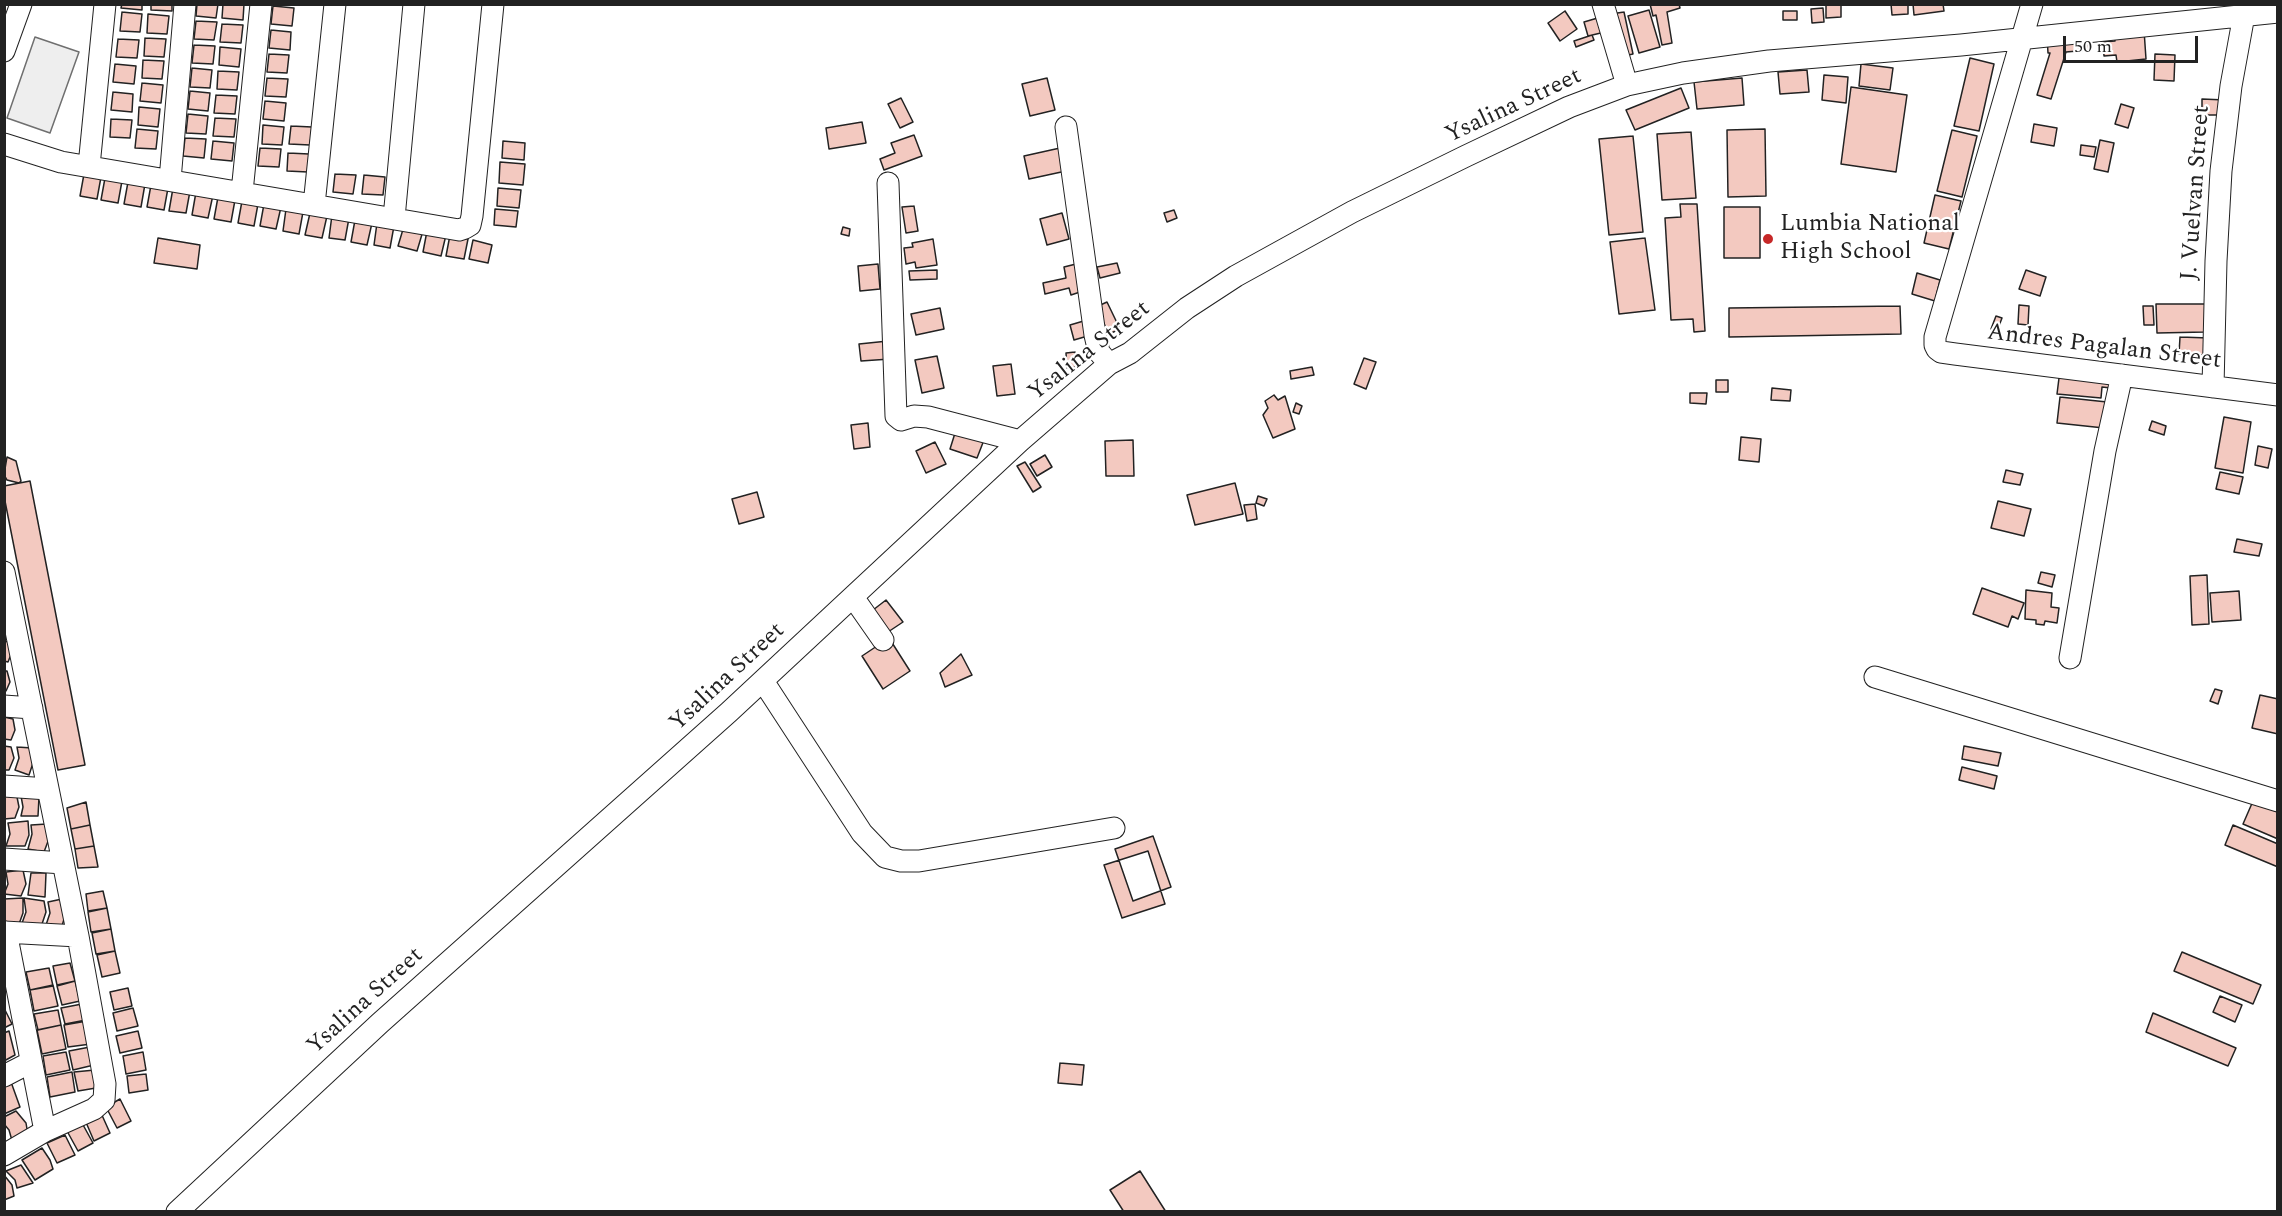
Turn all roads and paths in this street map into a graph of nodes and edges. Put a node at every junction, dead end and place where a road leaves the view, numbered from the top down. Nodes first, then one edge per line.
1 (21, 4) edge
2 (105, 4) edge
3 (185, 4) edge
4 (261, 4) edge
5 (335, 4) edge
6 (414, 4) edge
7 (493, 4) edge
8 (1603, 4) edge
9 (2032, 4) edge
10 (2245, 10) edge
11 (2277, 12) edge
12 (2024, 38) junction
13 (4, 51) edge
14 (1627, 85) junction
15 (1066, 127) dead end
16 (4, 144) edge
17 (89, 166) junction
18 (170, 180) junction
19 (888, 183) dead end
20 (242, 192) junction
21 (314, 205) junction
22 (394, 218) junction
23 (1109, 364) junction
24 (2122, 375) junction
25 (2213, 387) junction
26 (2277, 395) edge
27 (1020, 441) junction
28 (4, 572) edge
29 (853, 597) junction
30 (10, 630) edge
31 (883, 640) dead end
32 (2070, 658) dead end
33 (1875, 677) dead end
34 (763, 681) junction
35 (4, 706) edge
36 (32, 708) junction
37 (4, 786) edge
38 (48, 789) junction
39 (2277, 801) edge
40 (1114, 828) dead end
41 (4, 859) edge
42 (63, 863) junction
43 (5, 932) edge
44 (78, 936) junction
45 (9, 981) edge
46 (31, 1062) junction
47 (4, 1076) edge
48 (45, 1131) junction
49 (4, 1155) edge
50 (177, 1212) edge

1 - 13 street
2 - 17 street
3 - 18 street
4 - 20 street
5 - 21 street
6 - 22 street
7 - 22 street
8 - 14 street
9 - 12 street
10 - 11 street, Ysalina Street
10 - 12 street, Ysalina Street
10 - 25 street, J. Vuelvan Street
12 - 14 street, Ysalina Street
12 - 24 street, Andres Pagalan Street
14 - 23 street, Ysalina Street
15 - 23 street
16 - 17 street
17 - 18 street
18 - 20 street
19 - 27 street
20 - 21 street
21 - 22 street
23 - 27 street, Ysalina Street
24 - 25 street, Andres Pagalan Street
24 - 32 street
25 - 26 street, Andres Pagalan Street
27 - 29 street, Ysalina Street
28 - 30 street
29 - 31 street
29 - 34 street, Ysalina Street
30 - 36 street
33 - 39 street
34 - 40 street
34 - 50 street, Ysalina Street
35 - 36 street
36 - 38 street
37 - 38 street
38 - 42 street
41 - 42 street
42 - 44 street
43 - 44 street
43 - 45 street
44 - 48 street
45 - 46 street
46 - 47 street
46 - 48 street
48 - 49 street

